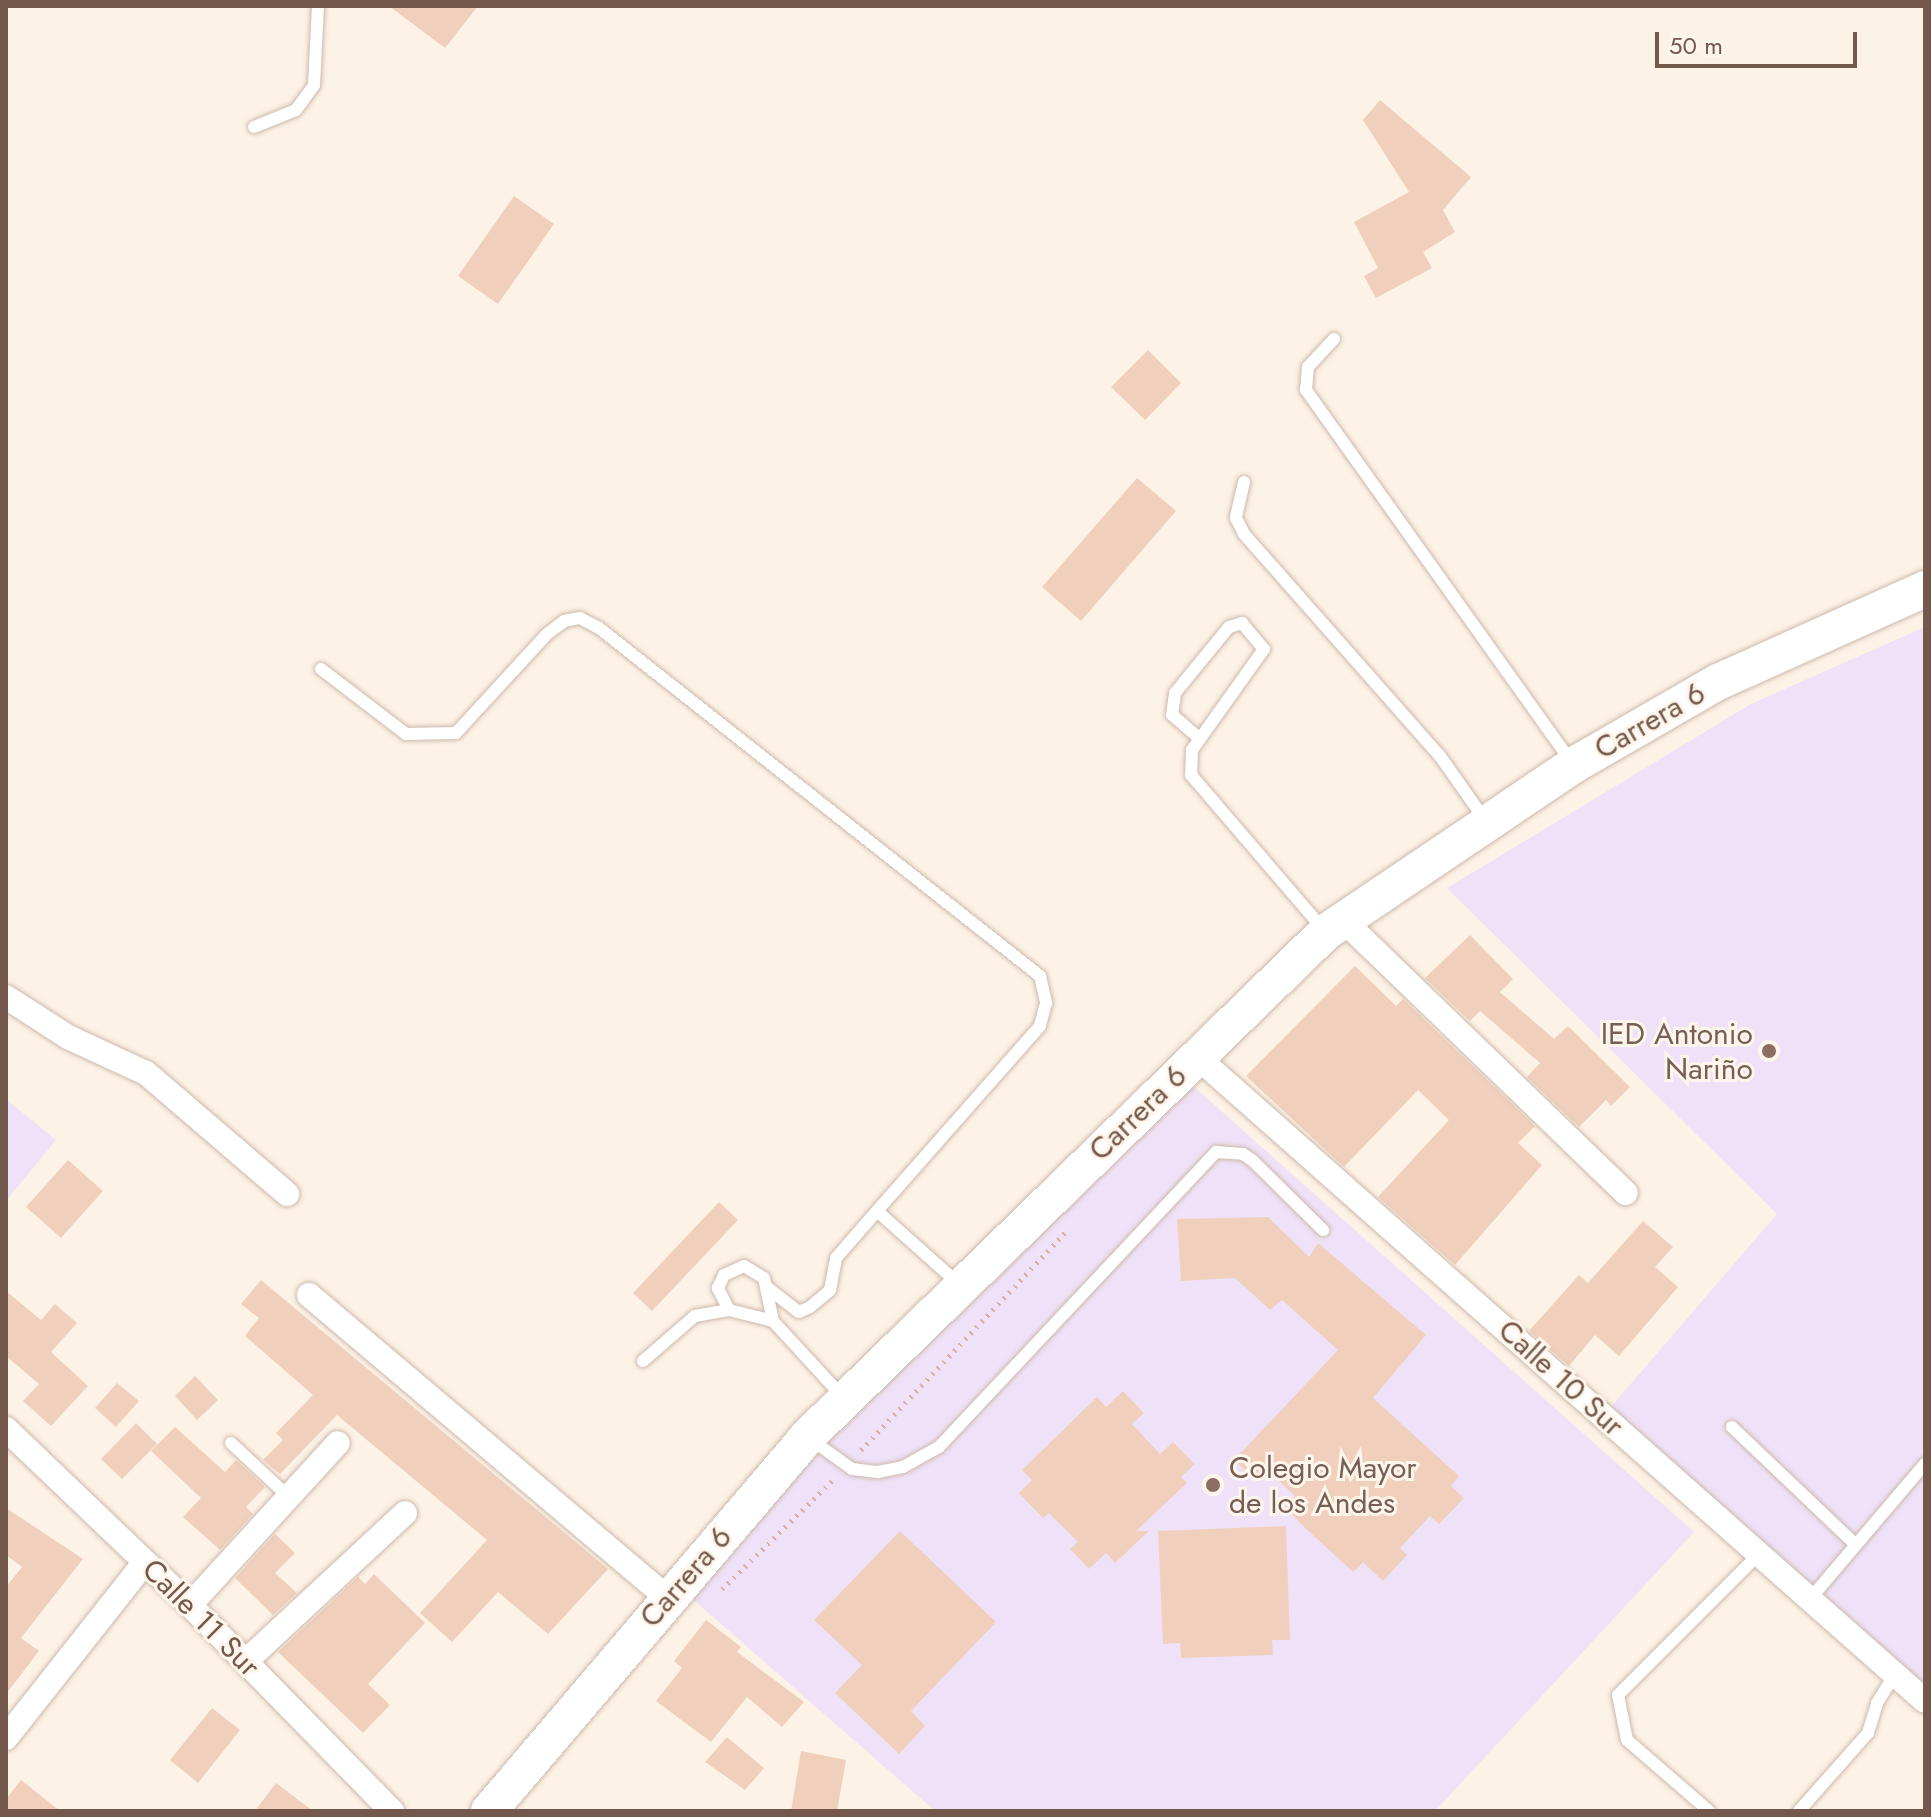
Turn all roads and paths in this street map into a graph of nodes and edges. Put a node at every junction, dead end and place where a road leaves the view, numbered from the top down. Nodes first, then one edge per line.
1 (318, 6) edge
2 (254, 127) dead end
3 (1334, 339) dead end
4 (1244, 482) dead end
5 (1925, 589) edge
6 (321, 669) dead end
7 (1200, 739) junction
8 (1574, 765) junction
9 (1487, 822) junction
10 (1334, 926) junction
11 (6, 997) edge
12 (1196, 1056) junction
13 (1626, 1193) dead end
14 (287, 1194) dead end
15 (877, 1211) junction
16 (1074, 1223) dead end
17 (1323, 1230) dead end
18 (962, 1286) junction
19 (768, 1288) junction
20 (309, 1295) dead end
21 (729, 1310) junction
22 (773, 1321) junction
23 (643, 1361) dead end
24 (845, 1399) junction
25 (1732, 1427) dead end
26 (6, 1429) edge
27 (807, 1437) junction
28 (231, 1443) dead end
29 (338, 1443) dead end
30 (1925, 1464) edge
31 (847, 1466) junction
32 (291, 1499) junction
33 (405, 1513) dead end
34 (1856, 1545) junction
35 (1759, 1554) junction
36 (145, 1562) junction
37 (720, 1591) dead end
38 (667, 1598) junction
39 (1810, 1599) junction
40 (190, 1605) junction
41 (246, 1661) junction
42 (1895, 1674) junction
43 (1925, 1701) edge
44 (6, 1738) edge
45 (392, 1811) edge
46 (489, 1811) edge
47 (1709, 1811) edge
48 (1799, 1811) edge

1 - 2 lane
3 - 8 lane
4 - 9 lane
5 - 8 main road, Carrera 6
6 - 15 lane
7 - 7 lane
7 - 10 lane
8 - 9 main road, Carrera 6
9 - 10 main road, Carrera 6
10 - 12 main road, Carrera 6
10 - 13 street
11 - 14 street
12 - 18 main road, Carrera 6
12 - 35 street, Calle 10 Sur
15 - 18 lane
15 - 19 lane
16 - 31 path
17 - 31 lane
18 - 24 main road, Carrera 6
19 - 21 lane
19 - 22 lane
20 - 38 street
21 - 22 lane
21 - 23 lane
22 - 24 lane
24 - 27 main road, Carrera 6
25 - 34 lane
26 - 36 street, Calle 11 Sur
27 - 31 lane
27 - 38 main road, Carrera 6
28 - 32 lane
29 - 32 street
30 - 34 lane
31 - 37 path
32 - 40 street
33 - 41 street
34 - 39 lane
35 - 39 street, Calle 10 Sur
35 - 47 lane
36 - 40 street, Calle 11 Sur
36 - 44 street
38 - 46 main road, Carrera 6
39 - 42 street, Calle 10 Sur
40 - 41 street, Calle 11 Sur
41 - 45 street, Calle 11 Sur
42 - 43 street, Calle 10 Sur
42 - 48 lane

